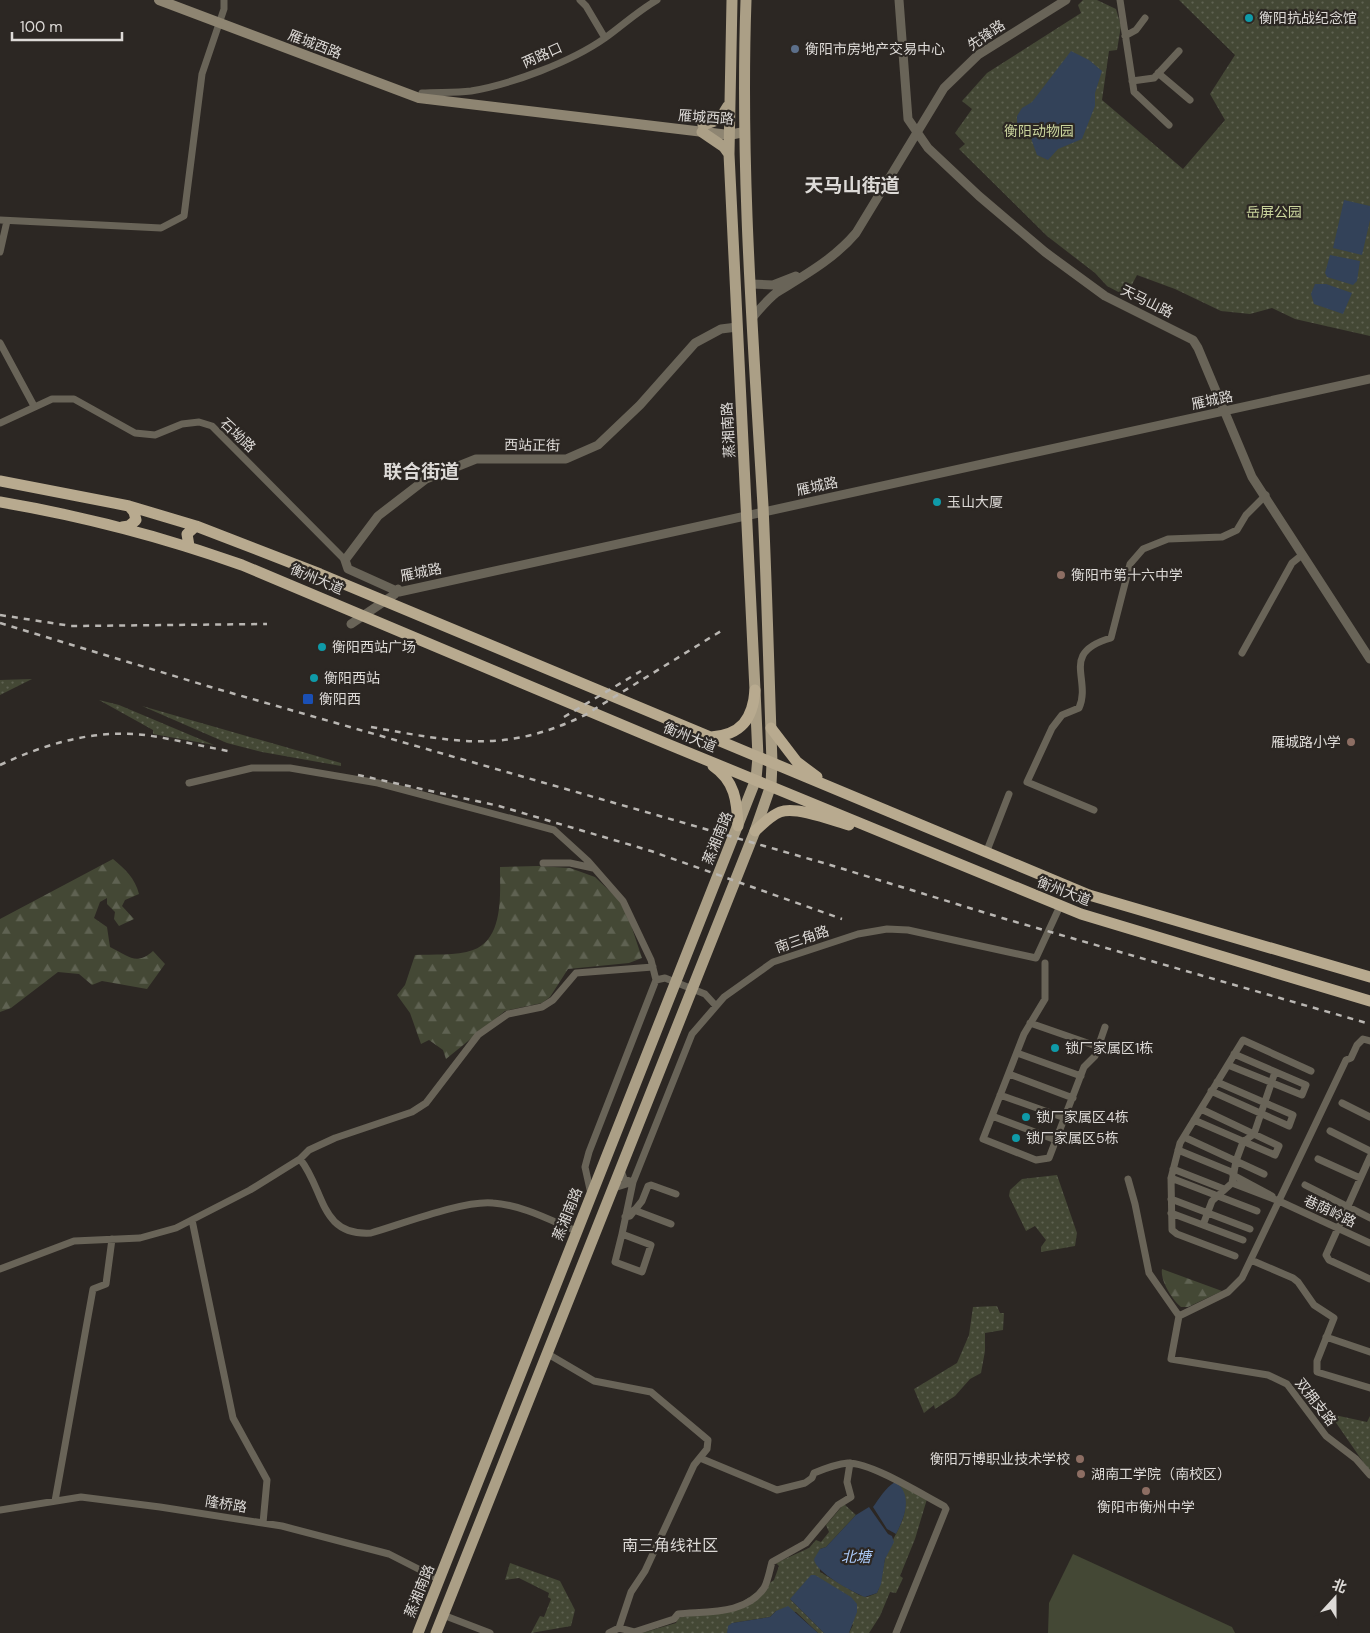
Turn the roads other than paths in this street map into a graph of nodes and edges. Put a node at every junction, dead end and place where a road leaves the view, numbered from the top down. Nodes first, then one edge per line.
1 (159, 0) edge
2 (175, 0) edge
3 (224, 0) edge
4 (580, 0) edge
5 (658, 0) edge
6 (732, 0) edge
7 (746, 0) edge
8 (899, 0) edge
9 (903, 0) edge
10 (1060, 0) edge
11 (1066, 0) edge
12 (1120, 0) edge
13 (1145, 18) dead end
14 (219, 20) junction
15 (1125, 36) junction
16 (606, 38) junction
17 (1179, 51) dead end
18 (1158, 74) junction
19 (1132, 82) junction
20 (422, 93) junction
21 (1190, 100) dead end
22 (729, 104) junction
23 (1169, 126) dead end
24 (917, 128) junction
25 (703, 129) junction
26 (729, 132) junction
27 (744, 132) junction
28 (729, 154) junction
29 (4, 220) edge
30 (0, 252) edge
31 (750, 284) junction
32 (752, 318) junction
33 (737, 327) junction
34 (0, 343) edge
35 (1370, 374) edge
36 (1370, 379) edge
37 (34, 406) junction
38 (1226, 409) junction
39 (0, 423) edge
40 (0, 481) edge
41 (1264, 496) junction
42 (0, 502) edge
43 (129, 506) junction
44 (763, 510) junction
45 (747, 514) junction
46 (196, 526) junction
47 (122, 527) junction
48 (189, 546) junction
49 (1302, 555) junction
50 (345, 560) junction
51 (397, 590) junction
52 (351, 624) dead end
53 (1242, 654) dead end
54 (1370, 654) edge
55 (1370, 659) edge
56 (755, 690) junction
57 (771, 728) junction
58 (708, 738) junction
59 (758, 757) junction
60 (701, 758) junction
61 (772, 763) junction
62 (756, 779) junction
63 (189, 783) dead end
64 (771, 785) junction
65 (833, 789) junction
66 (789, 793) junction
67 (1009, 794) dead end
68 (860, 800) junction
69 (1094, 810) dead end
70 (807, 814) junction
71 (853, 820) junction
72 (738, 826) junction
73 (755, 831) junction
74 (892, 836) junction
75 (986, 853) junction
76 (543, 863) dead end
77 (593, 868) junction
78 (1060, 906) junction
79 (1045, 963) dead end
80 (653, 968) junction
81 (1357, 973) junction
82 (1370, 977) edge
83 (656, 980) junction
84 (1370, 982) edge
85 (1370, 992) edge
86 (1350, 995) junction
87 (1370, 1001) edge
88 (716, 1006) junction
89 (1030, 1023) junction
90 (1105, 1027) dead end
91 (1370, 1041) edge
92 (1099, 1047) junction
93 (1017, 1053) junction
94 (1234, 1054) junction
95 (1228, 1065) junction
96 (1311, 1071) dead end
97 (1275, 1072) junction
98 (1009, 1074) junction
99 (1081, 1076) junction
100 (1217, 1082) junction
101 (1271, 1082) junction
102 (1211, 1091) junction
103 (1000, 1095) junction
104 (1072, 1098) junction
105 (1263, 1102) junction
106 (1342, 1103) dead end
107 (1200, 1109) junction
108 (1261, 1114) junction
109 (992, 1116) junction
110 (1370, 1117) edge
111 (1065, 1118) junction
112 (1194, 1120) junction
113 (1330, 1131) dead end
114 (1254, 1134) junction
115 (1184, 1137) junction
116 (1056, 1140) junction
117 (1243, 1142) junction
118 (1178, 1150) junction
119 (1370, 1151) edge
120 (1370, 1157) edge
121 (300, 1159) junction
122 (1318, 1159) dead end
123 (1236, 1161) junction
124 (603, 1163) junction
125 (585, 1167) junction
126 (1173, 1169) junction
127 (621, 1170) junction
128 (1264, 1174) dead end
129 (1233, 1177) junction
130 (1171, 1178) junction
131 (1360, 1178) junction
132 (1128, 1179) dead end
133 (633, 1182) junction
134 (1305, 1186) dead end
135 (614, 1188) junction
136 (1224, 1190) junction
137 (591, 1194) junction
138 (676, 1194) dead end
139 (1217, 1196) junction
140 (1171, 1199) junction
141 (1279, 1201) junction
142 (1348, 1207) junction
143 (634, 1210) junction
144 (1257, 1211) dead end
145 (1171, 1213) junction
146 (1208, 1213) junction
147 (626, 1217) junction
148 (1370, 1218) edge
149 (192, 1220) junction
150 (671, 1224) dead end
151 (1203, 1225) junction
152 (1250, 1229) dead end
153 (1339, 1229) junction
154 (576, 1231) junction
155 (622, 1234) junction
156 (112, 1239) junction
157 (1243, 1240) dead end
158 (1370, 1243) edge
159 (1235, 1256) dead end
160 (1251, 1260) junction
161 (0, 1269) edge
162 (1370, 1279) edge
163 (1179, 1316) junction
164 (1326, 1337) junction
165 (1370, 1352) edge
166 (548, 1354) junction
167 (1370, 1388) edge
168 (700, 1458) junction
169 (850, 1463) junction
170 (1370, 1475) edge
171 (55, 1501) junction
172 (0, 1510) edge
173 (264, 1523) junction
174 (440, 1580) junction
175 (444, 1615) junction
176 (619, 1628) junction
177 (418, 1633) edge
178 (436, 1633) edge
179 (490, 1633) edge
180 (609, 1633) edge
181 (896, 1633) edge

1 - 14 main road, 雁城西路
2 - 14 main road, 雁城西路
3 - 14 street
4 - 16 street
5 - 16 street, 两路口
6 - 22 main road, 蒸湘南路
7 - 27 main road
8 - 24 street, 天马山路
9 - 24 street, 天马山路
10 - 24 street, 先锋路
11 - 24 street, 先锋路
12 - 15 street
13 - 15 street
14 - 20 main road, 雁城西路
14 - 25 main road, 雁城西路
14 - 29 street
15 - 19 street
16 - 20 street, 两路口
17 - 18 street
18 - 19 street
18 - 21 street
19 - 23 street
20 - 25 main road, 雁城西路
22 - 25 main road
22 - 26 main road, 蒸湘南路
24 - 31 street
24 - 32 street
24 - 38 street, 天马山路
25 - 26 main road, 雁城西路
25 - 28 main road
26 - 27 main road, 雁城西路
26 - 28 main road, 蒸湘南路
27 - 31 main road
28 - 33 main road, 蒸湘南路
29 - 30 street
31 - 32 main road
32 - 44 main road
33 - 45 main road, 蒸湘南路
33 - 50 street, 西站正街
34 - 37 street
35 - 38 street, 雁城路
36 - 38 street, 雁城路
37 - 39 street, 石坳路
37 - 50 street, 石坳路
38 - 41 street, 天马山路
38 - 44 street, 雁城路
40 - 43 highway, 衡州大道
41 - 49 street, 天马山路
41 - 54 street, 天马山路
41 - 69 street
42 - 47 highway, 衡州大道
43 - 46 highway, 衡州大道
43 - 47 highway
44 - 45 street, 雁城路
44 - 57 main road
45 - 51 street, 雁城路
45 - 56 main road, 蒸湘南路
46 - 48 highway
46 - 58 highway, 衡州大道
47 - 48 highway, 衡州大道
48 - 60 highway, 衡州大道
49 - 53 street
49 - 55 street, 天马山路
50 - 51 street, 雁城路
51 - 52 street
56 - 58 highway
56 - 59 main road, 蒸湘南路
57 - 61 main road
57 - 65 highway
58 - 59 highway, 衡州大道
59 - 61 highway, 衡州大道
59 - 62 main road, 蒸湘南路
60 - 62 highway, 衡州大道
60 - 72 highway
61 - 64 main road
61 - 65 highway, 衡州大道
62 - 64 highway, 衡州大道
62 - 72 main road, 蒸湘南路
63 - 77 street
64 - 66 highway, 衡州大道
64 - 73 main road
65 - 68 highway, 衡州大道
66 - 70 highway
66 - 71 highway, 衡州大道
67 - 75 street
68 - 71 highway
68 - 75 highway, 衡州大道
70 - 73 highway
70 - 74 highway
71 - 74 highway, 衡州大道
72 - 124 main road, 蒸湘南路
73 - 127 main road
74 - 78 highway, 衡州大道
75 - 81 highway, 衡州大道
76 - 77 street
77 - 80 street
78 - 86 highway, 衡州大道
78 - 88 street, 南三角路
79 - 89 street
80 - 83 street
80 - 121 street
81 - 82 highway, 衡州大道
81 - 84 highway
83 - 88 street
83 - 125 street
85 - 86 highway
86 - 87 highway, 衡州大道
88 - 133 street, 南三角路
89 - 92 street
89 - 93 street
90 - 92 street
91 - 141 street
92 - 99 street
93 - 98 street
93 - 99 street
94 - 95 street
94 - 96 street
94 - 97 street
95 - 100 street
95 - 101 street
97 - 101 street
97 - 101 street
98 - 103 street
98 - 104 street
99 - 104 street
100 - 102 street
100 - 105 street
101 - 105 street
102 - 107 street
102 - 108 street
103 - 109 street
103 - 111 street
104 - 111 street
105 - 108 street
105 - 108 street
106 - 110 street
107 - 112 street
107 - 114 street
108 - 114 street
109 - 116 street
109 - 116 street
111 - 116 street
112 - 115 street
112 - 117 street
113 - 119 street
114 - 117 street
114 - 117 street
115 - 118 street
115 - 123 street
117 - 123 street
118 - 126 street
118 - 129 street, 巷荫岭路
120 - 131 street
121 - 149 street
121 - 154 street
122 - 131 street
123 - 128 street
123 - 129 street
124 - 125 street
124 - 137 main road, 蒸湘南路
125 - 137 street
126 - 130 street
126 - 136 street
127 - 133 street
127 - 135 main road
129 - 136 street
129 - 141 street, 巷荫岭路
130 - 139 street
130 - 140 street
131 - 142 street
132 - 163 street
133 - 135 street
133 - 147 street, 南三角路
134 - 142 street
135 - 166 main road
136 - 139 street
137 - 154 main road, 蒸湘南路
138 - 143 street
139 - 144 street
139 - 146 street
140 - 145 street
140 - 146 street
141 - 153 street, 巷荫岭路
141 - 160 street
142 - 148 street
142 - 153 street
143 - 147 street
143 - 150 street
145 - 151 street
145 - 159 street
146 - 151 street
146 - 152 street
147 - 155 street, 南三角路
149 - 156 street
149 - 173 street
151 - 157 street
153 - 158 street, 巷荫岭路
153 - 162 street
154 - 174 main road, 蒸湘南路
155 - 155 street, 南三角路
156 - 161 street
156 - 171 street
160 - 163 street
160 - 164 street
163 - 170 street, 双拥支路
164 - 165 street
164 - 167 street
166 - 168 street
166 - 175 main road
168 - 169 street
168 - 176 street
169 - 176 street
169 - 181 street
171 - 172 street, 隆桥路
171 - 173 street, 隆桥路
173 - 174 street, 隆桥路
174 - 177 main road, 蒸湘南路
175 - 178 main road
175 - 179 street
176 - 180 street

